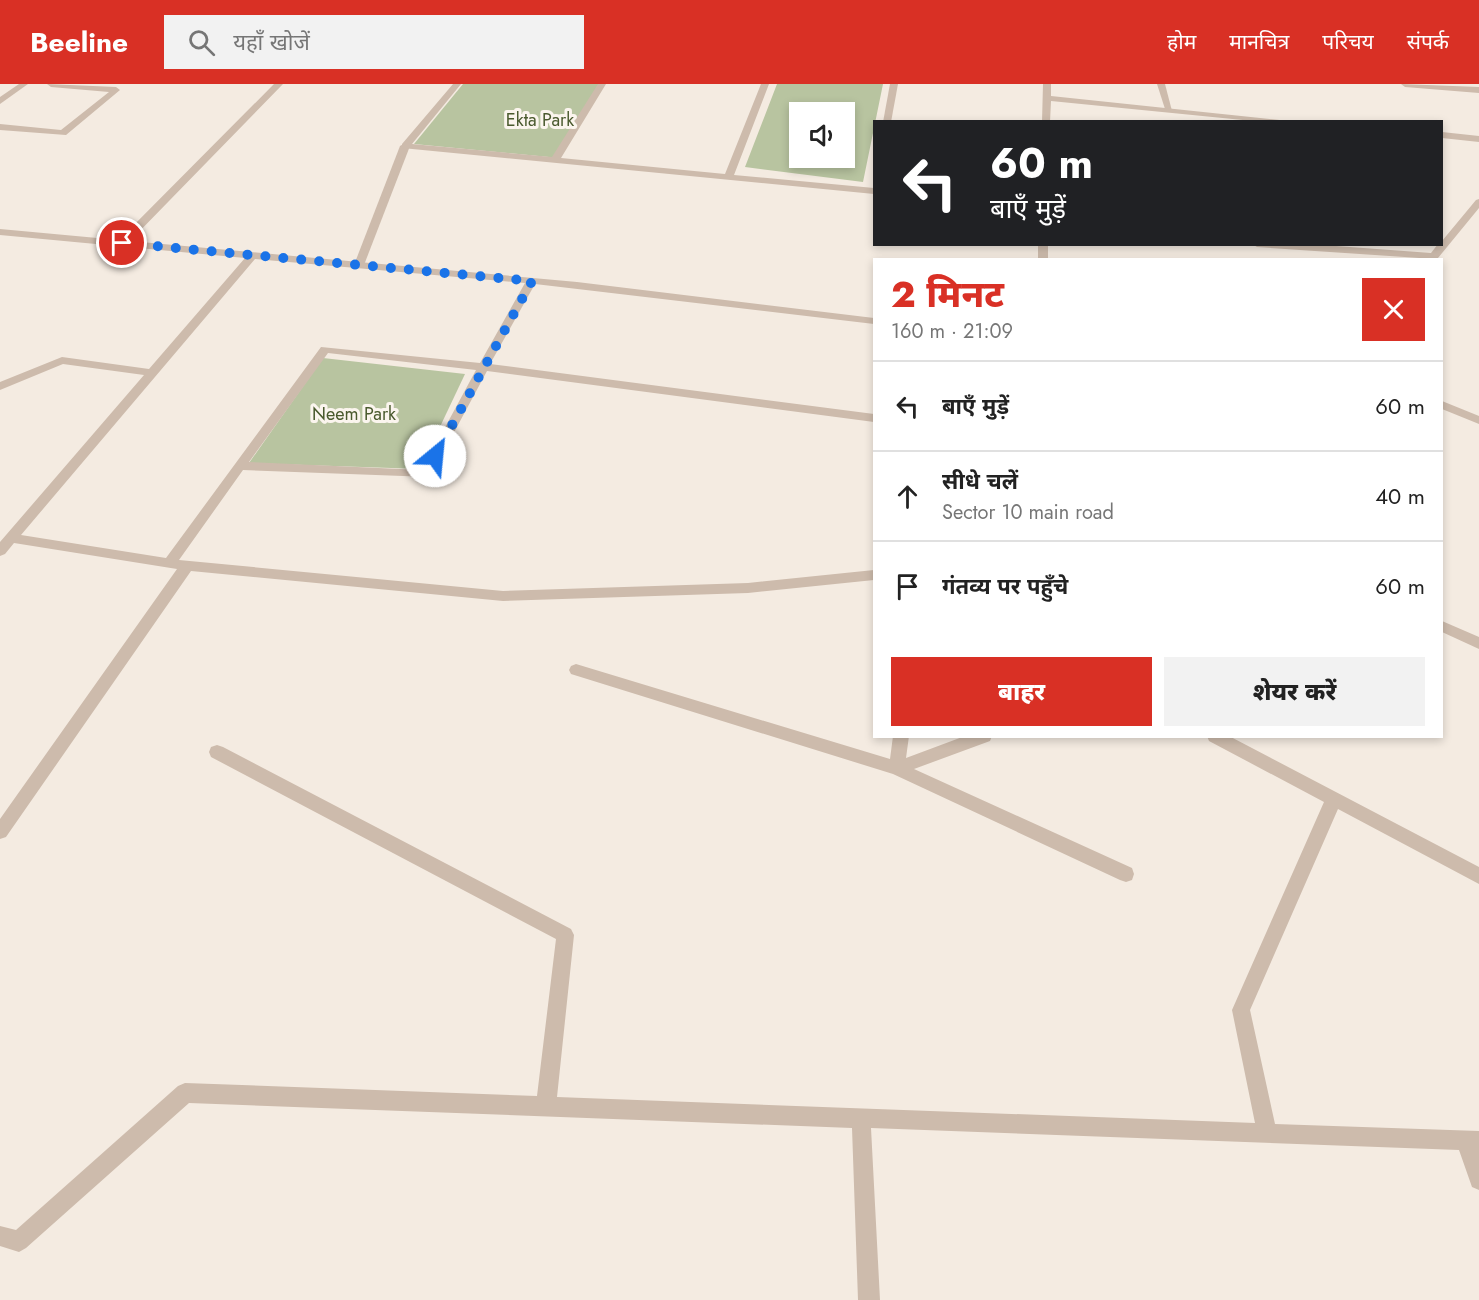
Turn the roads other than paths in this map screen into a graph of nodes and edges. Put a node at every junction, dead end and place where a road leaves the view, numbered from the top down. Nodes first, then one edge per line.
1 (24, 84) edge
2 (51, 84) edge
3 (279, 84) edge
4 (457, 84) edge
5 (602, 84) edge
6 (765, 84) edge
7 (894, 84) edge
8 (1047, 84) edge
9 (1161, 84) edge
10 (1405, 84) edge
11 (1440, 85) edge
12 (1479, 90) edge
13 (1046, 98) junction
14 (0, 102) edge
15 (1168, 109) junction
16 (1192, 117) edge
17 (887, 120) edge
18 (1046, 120) edge
19 (1254, 120) edge
20 (0, 127) edge
21 (1443, 135) edge
22 (1479, 139) edge
23 (405, 146) junction
24 (555, 160) junction
25 (728, 177) junction
26 (873, 188) edge
27 (1479, 202) edge
28 (0, 232) edge
29 (122, 243) junction
30 (1443, 245) edge
31 (1296, 246) edge
32 (1442, 246) edge
33 (1336, 248) edge
34 (253, 255) junction
35 (359, 265) junction
36 (532, 281) junction
37 (873, 321) edge
38 (483, 367) junction
39 (153, 373) junction
40 (0, 386) edge
41 (1443, 405) edge
42 (873, 418) edge
43 (1479, 420) edge
44 (241, 466) junction
45 (12, 538) junction
46 (0, 552) edge
47 (169, 563) junction
48 (187, 566) junction
49 (873, 575) edge
50 (1443, 626) edge
51 (1479, 643) edge
52 (576, 670) dead end
53 (901, 738) edge
54 (980, 738) edge
55 (1218, 738) edge
56 (217, 752) dead end
57 (897, 768) junction
58 (1334, 799) junction
59 (0, 832) edge
60 (1126, 874) dead end
61 (1479, 876) edge
62 (546, 1106) junction
63 (861, 1118) junction
64 (1267, 1133) junction
65 (1472, 1140) edge
66 (1479, 1180) edge
67 (0, 1236) edge
68 (869, 1300) edge

1 - 14 street
2 - 20 street
3 - 29 street
4 - 23 street
5 - 24 street
6 - 25 street
7 - 17 street
8 - 13 street
9 - 15 street
10 - 11 street
11 - 12 street
13 - 15 street
13 - 18 street
15 - 16 street
16 - 19 street
21 - 22 street
23 - 24 street
23 - 35 street
24 - 25 street
25 - 26 street
27 - 30 street
28 - 29 street
29 - 34 street
31 - 33 street
32 - 33 street
34 - 35 street
34 - 39 street
35 - 36 street
36 - 37 street
36 - 38 street
38 - 42 street
38 - 44 street
38 - 44 street
39 - 40 street
39 - 45 street
41 - 43 street
44 - 47 street
45 - 46 street
45 - 47 street
47 - 48 street
48 - 49 street
48 - 59 street
50 - 51 street
52 - 57 street
53 - 57 street
54 - 57 street
55 - 58 street
56 - 62 street
57 - 60 street
58 - 61 street
58 - 64 street
62 - 63 street
62 - 67 street
63 - 64 street
63 - 68 street
64 - 65 street
65 - 66 street

